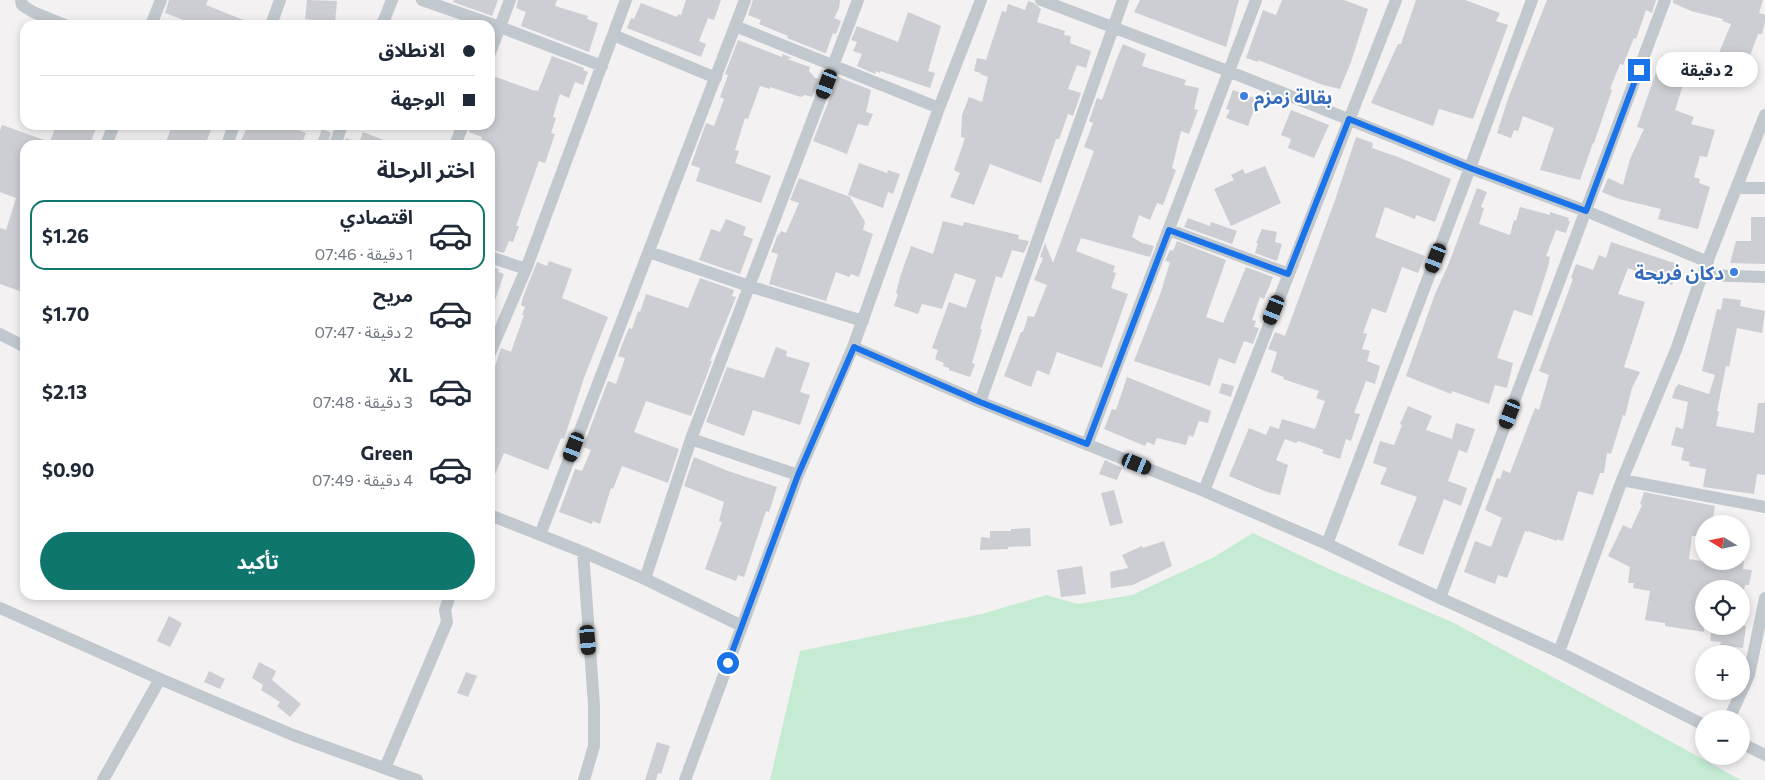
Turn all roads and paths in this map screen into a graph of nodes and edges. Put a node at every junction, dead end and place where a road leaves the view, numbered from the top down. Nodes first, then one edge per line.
1 (21, 0) edge
2 (161, 0) edge
3 (280, 0) edge
4 (392, 0) edge
5 (422, 0) edge
6 (510, 0) edge
7 (626, 0) edge
8 (745, 0) edge
9 (858, 0) edge
10 (981, 0) edge
11 (1041, 0) edge
12 (1122, 0) edge
13 (1256, 0) edge
14 (1396, 0) edge
15 (1532, 0) edge
16 (1665, 0) edge
17 (53, 20) edge
18 (153, 20) edge
19 (273, 20) edge
20 (384, 20) edge
21 (480, 20) edge
22 (495, 25) edge
23 (735, 26) junction
24 (500, 27) junction
25 (1112, 28) junction
26 (613, 35) junction
27 (495, 40) edge
28 (602, 66) junction
29 (834, 66) junction
30 (1228, 71) junction
31 (716, 78) junction
32 (939, 108) junction
33 (1765, 115) edge
34 (1349, 119) junction
35 (1470, 168) junction
36 (1737, 188) junction
37 (1765, 188) edge
38 (1586, 211) junction
39 (1169, 230) junction
40 (649, 252) junction
41 (495, 259) edge
42 (1708, 262) junction
43 (526, 269) junction
44 (1288, 274) junction
45 (1702, 274) junction
46 (1765, 277) edge
47 (749, 286) junction
48 (863, 321) junction
49 (0, 334) edge
50 (495, 342) edge
51 (20, 344) edge
52 (854, 347) junction
53 (980, 402) junction
54 (691, 439) junction
55 (1087, 444) junction
56 (798, 475) junction
57 (1622, 480) junction
58 (1204, 491) junction
59 (1765, 506) edge
60 (495, 517) edge
61 (540, 535) junction
62 (1327, 544) junction
63 (582, 552) junction
64 (645, 579) junction
65 (1440, 598) junction
66 (1765, 598) edge
67 (448, 600) edge
68 (0, 608) edge
69 (742, 626) junction
70 (1559, 652) junction
71 (160, 679) junction
72 (1733, 710) edge
73 (1695, 720) edge
74 (1750, 748) edge
75 (1765, 755) edge
76 (385, 768) junction
77 (103, 780) edge
78 (417, 780) edge
79 (584, 780) edge
80 (685, 780) edge

1 - 17 street
2 - 18 street
3 - 19 street
4 - 20 street
5 - 21 street
6 - 24 street
7 - 26 street
8 - 23 street
9 - 29 street
10 - 32 street
11 - 25 street
12 - 25 street
13 - 30 street
14 - 34 street
15 - 35 street
16 - 38 street
22 - 24 street
23 - 29 street
23 - 31 street
24 - 27 street
24 - 28 street
25 - 30 street
25 - 53 street
26 - 28 street
26 - 31 street
28 - 43 street
29 - 32 street
29 - 47 street
30 - 34 street
30 - 39 street
31 - 40 street
32 - 48 street
33 - 36 street
34 - 35 street
34 - 44 street
35 - 38 street
35 - 62 street
36 - 37 street
36 - 42 street
38 - 42 street
38 - 65 street
39 - 44 street
39 - 55 street
40 - 47 street
40 - 61 street
41 - 43 street
42 - 45 street
43 - 50 street
44 - 58 street
45 - 46 street
45 - 57 street
47 - 48 street
47 - 54 street
48 - 52 street
49 - 51 street
52 - 53 street
52 - 56 street
53 - 55 street
54 - 56 street
54 - 64 street
55 - 58 street
56 - 69 street
57 - 59 street
57 - 70 street
58 - 62 street
60 - 61 street
61 - 63 street
62 - 65 street
63 - 64 street
63 - 79 street
64 - 69 street
65 - 70 street
66 - 72 street
67 - 76 street
68 - 71 street
69 - 80 street
70 - 73 street
71 - 76 street
71 - 77 street
74 - 75 street
76 - 78 street

